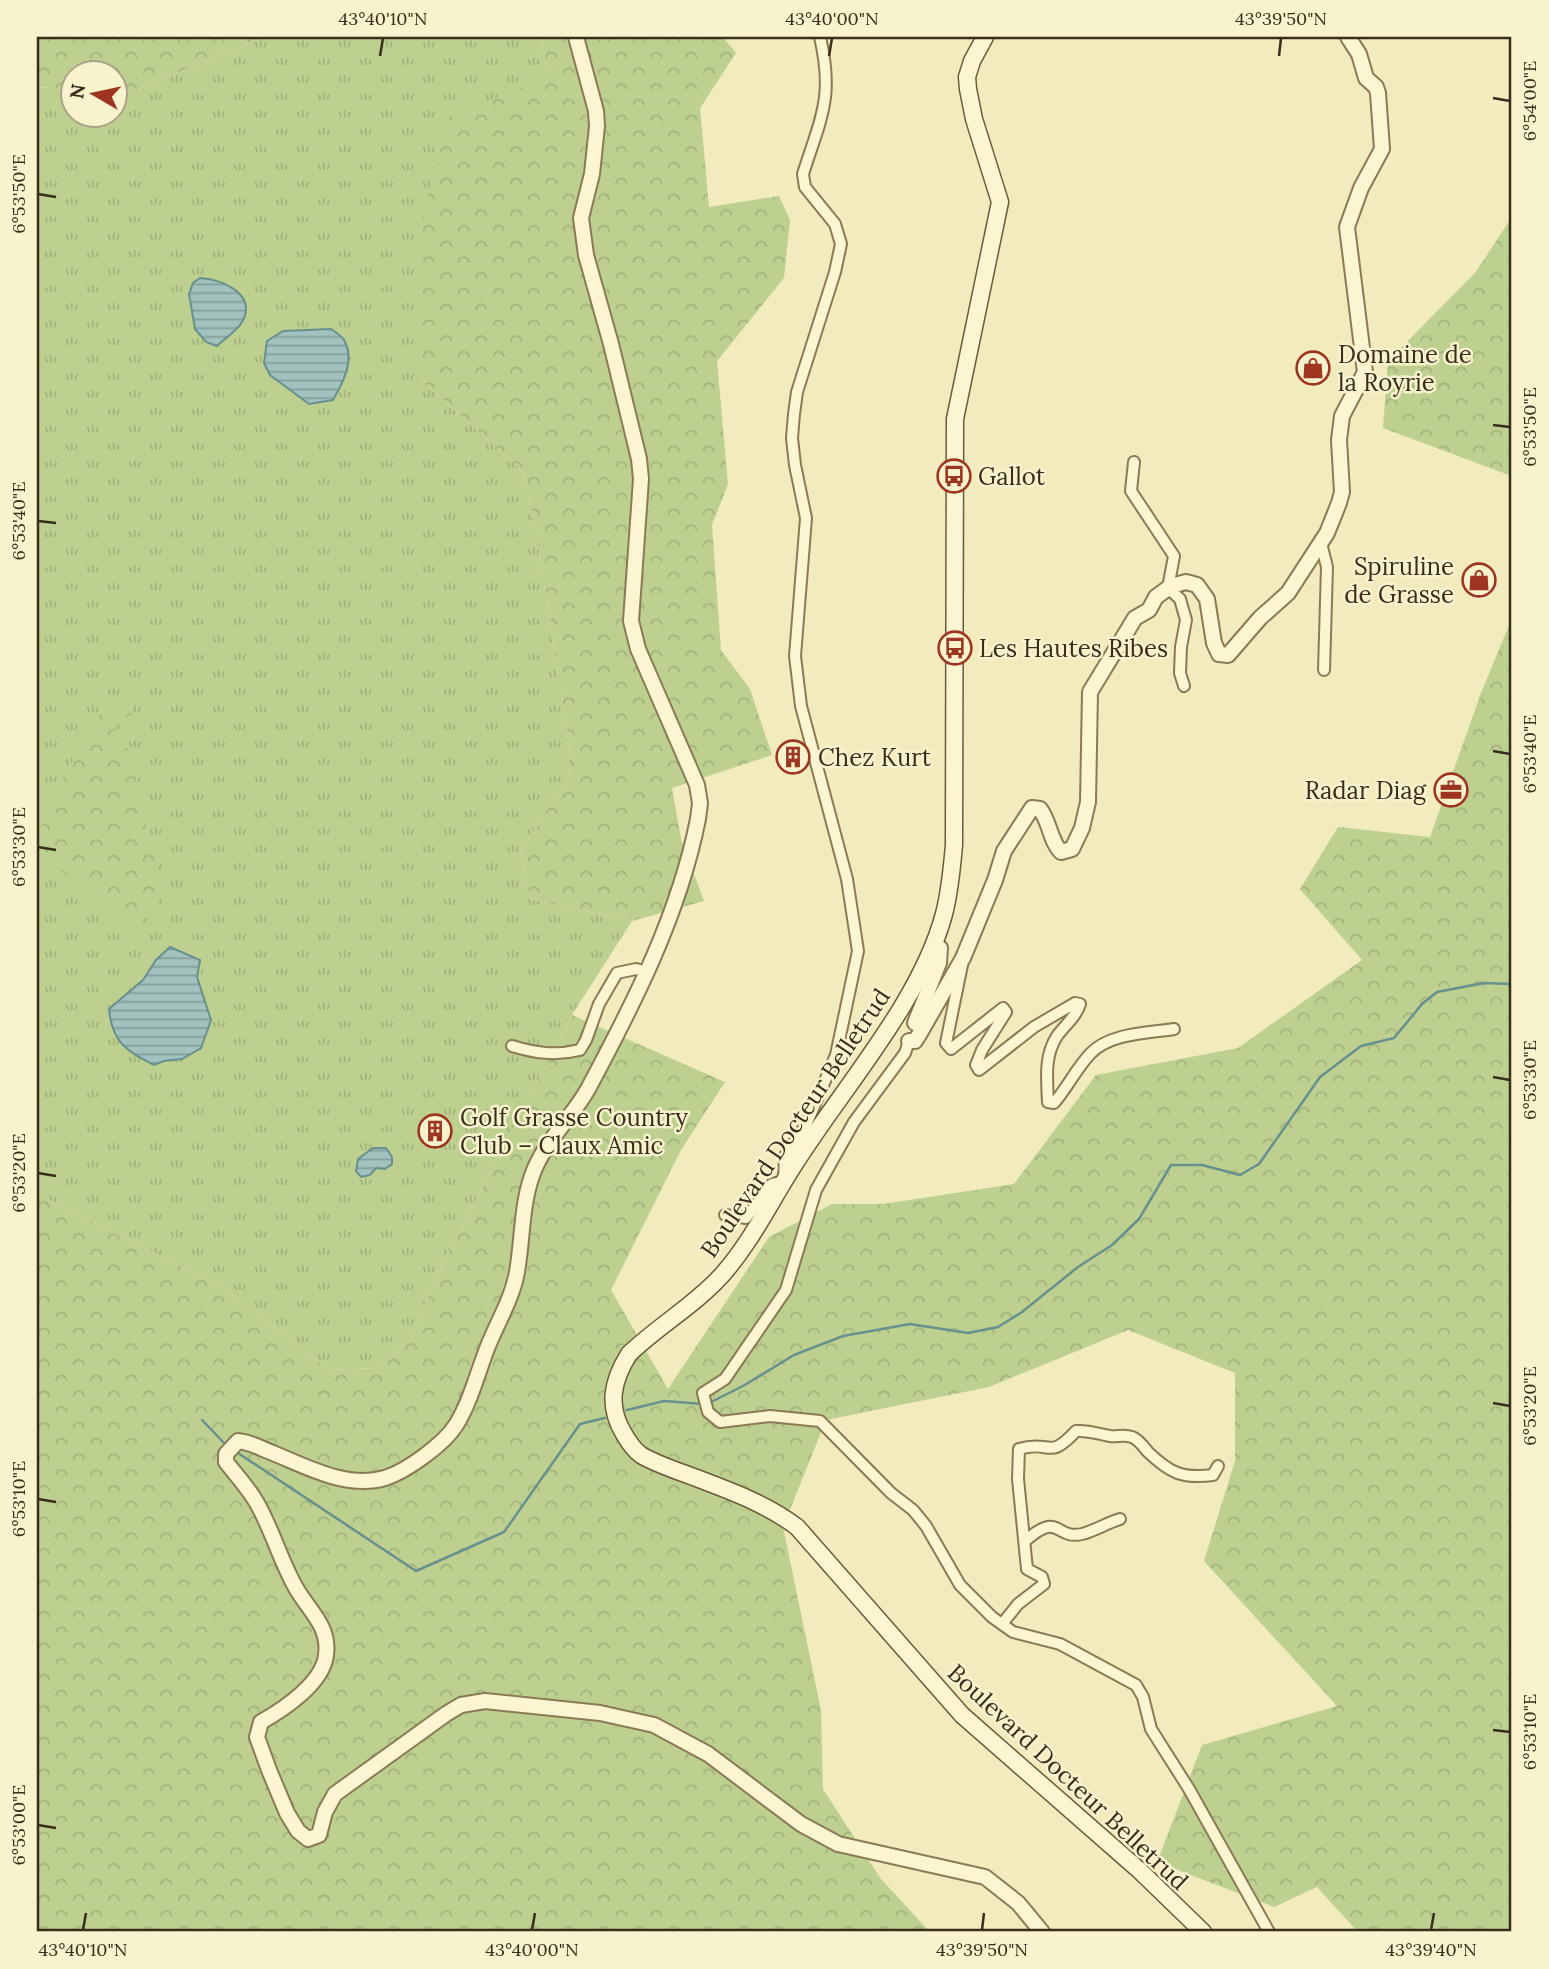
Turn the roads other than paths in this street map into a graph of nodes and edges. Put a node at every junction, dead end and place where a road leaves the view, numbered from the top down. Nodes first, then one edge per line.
1 (576, 37) edge
2 (820, 37) edge
3 (985, 37) edge
4 (1348, 37) edge
5 (1134, 462) dead end
6 (1321, 543) junction
7 (1168, 588) junction
8 (1324, 670) dead end
9 (1184, 686) dead end
10 (934, 944) junction
11 (963, 958) junction
12 (647, 972) junction
13 (1174, 1029) dead end
14 (909, 1041) junction
15 (512, 1046) dead end
16 (784, 1181) junction
17 (724, 1214) dead end
18 (1218, 1466) dead end
19 (1119, 1519) dead end
20 (1025, 1541) junction
21 (1002, 1624) junction
22 (1042, 1932) edge
23 (1203, 1932) edge
24 (1269, 1932) edge

1 - 12 street
2 - 16 street
3 - 10 main road, Boulevard Docteur Belletrud
4 - 6 street
5 - 7 street
6 - 7 street
6 - 8 street
7 - 9 street
7 - 11 street
10 - 14 street
10 - 16 main road, Boulevard Docteur Belletrud
11 - 13 street
11 - 14 street
12 - 15 street
12 - 22 street
14 - 21 street
16 - 17 street
16 - 23 main road, Boulevard Docteur Belletrud
18 - 20 street
19 - 20 street
20 - 21 street
21 - 24 street

